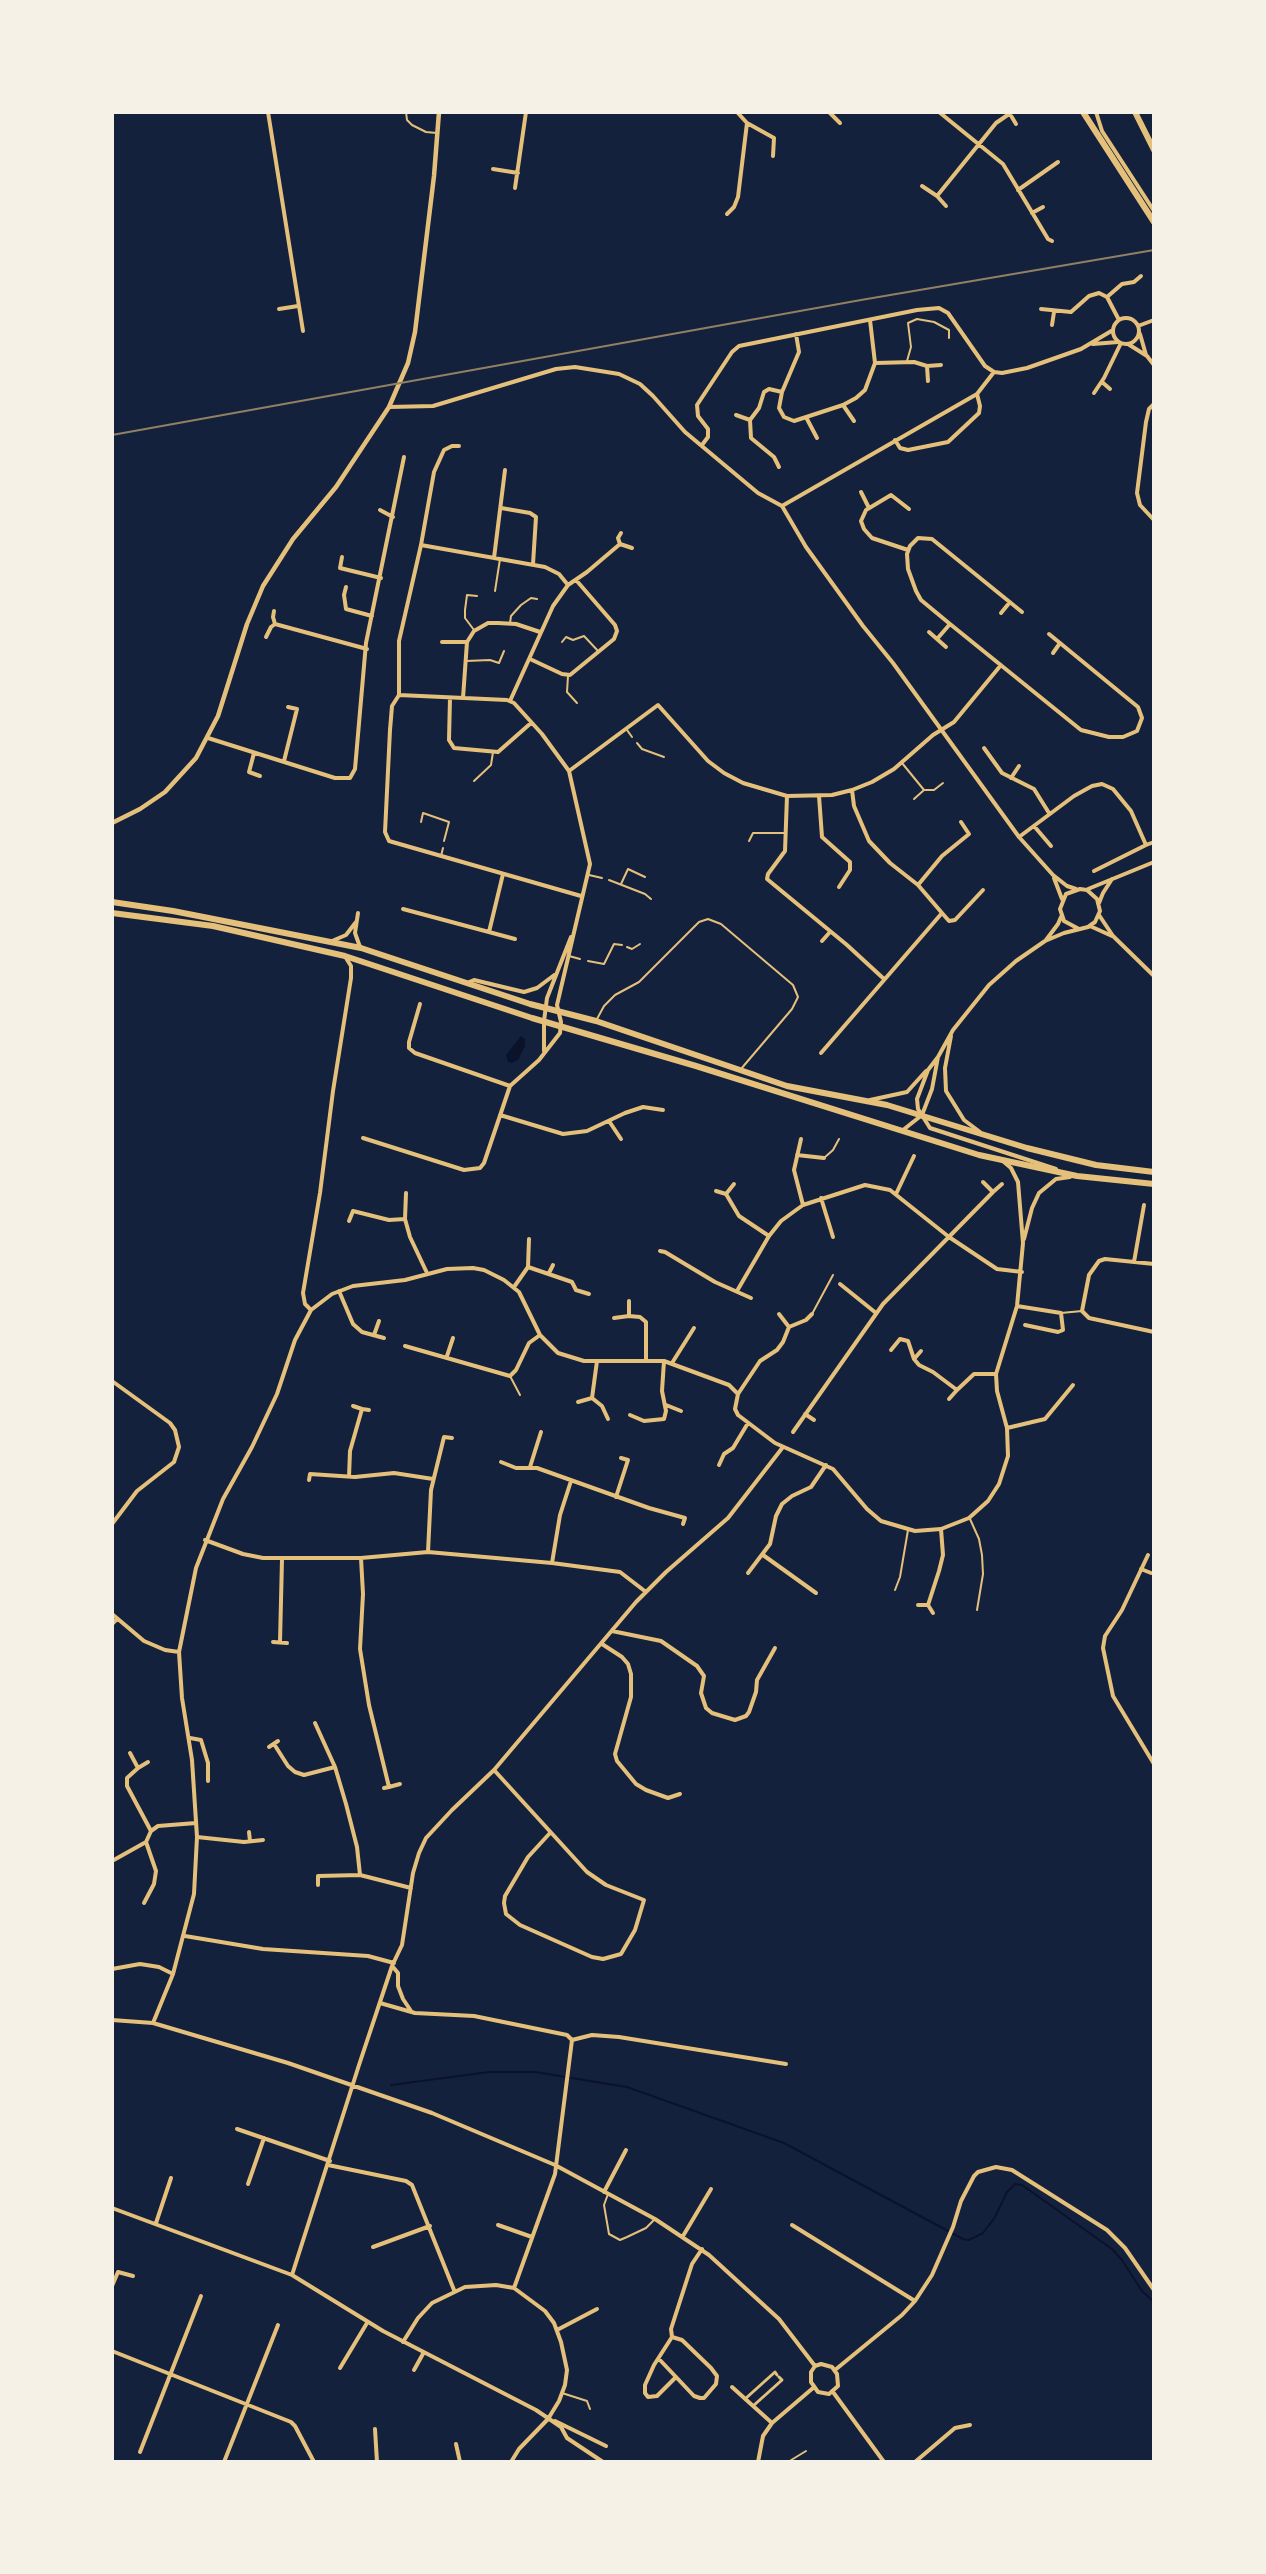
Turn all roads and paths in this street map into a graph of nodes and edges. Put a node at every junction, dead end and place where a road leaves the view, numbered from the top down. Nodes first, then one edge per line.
1 (268, 112) edge
2 (406, 112) edge
3 (439, 112) edge
4 (526, 112) edge
5 (737, 112) edge
6 (829, 112) edge
7 (939, 112) edge
8 (1083, 112) edge
9 (1096, 112) edge
10 (1011, 113) edge
11 (1136, 114) edge
12 (747, 123) junction
13 (840, 123) dead end
14 (1016, 124) dead end
15 (437, 133) junction
16 (979, 144) junction
17 (1154, 150) edge
18 (773, 156) dead end
19 (1058, 162) dead end
20 (493, 170) dead end
21 (518, 173) junction
22 (922, 186) dead end
23 (515, 188) dead end
24 (1018, 190) junction
25 (937, 196) junction
26 (946, 206) dead end
27 (1043, 207) dead end
28 (1154, 211) edge
29 (1032, 213) junction
30 (727, 214) dead end
31 (1154, 222) edge
32 (1052, 241) dead end
33 (1142, 276) dead end
34 (1107, 297) junction
35 (298, 306) junction
36 (279, 309) dead end
37 (1041, 309) dead end
38 (1053, 312) junction
39 (870, 320) junction
40 (1119, 320) junction
41 (1154, 320) edge
42 (1052, 325) dead end
43 (1138, 326) junction
44 (1113, 330) junction
45 (303, 331) dead end
46 (1139, 333) junction
47 (796, 334) junction
48 (949, 338) dead end
49 (1120, 342) junction
50 (1092, 344) junction
51 (1127, 344) junction
52 (1147, 356) junction
53 (906, 362) junction
54 (876, 363) junction
55 (942, 365) dead end
56 (1154, 365) edge
57 (927, 366) junction
58 (994, 372) junction
59 (928, 381) dead end
60 (1101, 382) junction
61 (1110, 389) dead end
62 (782, 392) junction
63 (1094, 393) dead end
64 (977, 394) junction
65 (1154, 404) edge
66 (843, 405) junction
67 (389, 406) junction
68 (736, 415) dead end
69 (807, 419) junction
70 (750, 420) junction
71 (854, 421) dead end
72 (817, 438) dead end
73 (895, 440) junction
74 (702, 445) junction
75 (459, 446) dead end
76 (404, 457) dead end
77 (779, 467) dead end
78 (506, 470) dead end
79 (861, 492) dead end
80 (782, 506) junction
81 (501, 508) junction
82 (869, 508) junction
83 (909, 509) dead end
84 (380, 510) dead end
85 (393, 517) junction
86 (1154, 520) edge
87 (621, 532) dead end
88 (620, 544) junction
89 (421, 545) junction
90 (632, 548) dead end
91 (908, 550) junction
92 (342, 557) dead end
93 (494, 558) junction
94 (500, 559) junction
95 (533, 564) junction
96 (381, 578) junction
97 (576, 580) junction
98 (568, 585) junction
99 (346, 587) dead end
100 (495, 591) dead end
101 (477, 596) dead end
102 (537, 599) dead end
103 (1010, 602) junction
104 (274, 611) dead end
105 (1022, 612) dead end
106 (1001, 613) dead end
107 (372, 616) junction
108 (510, 623) junction
109 (275, 624) junction
110 (950, 624) junction
111 (474, 631) junction
112 (540, 632) junction
113 (929, 633) dead end
114 (1049, 634) dead end
115 (266, 637) dead end
116 (937, 639) junction
117 (442, 642) dead end
118 (467, 642) junction
119 (562, 642) dead end
120 (1060, 643) junction
121 (946, 647) dead end
122 (367, 650) junction
123 (504, 651) dead end
124 (600, 652) junction
125 (1053, 654) dead end
126 (530, 659) junction
127 (466, 661) junction
128 (1001, 665) junction
129 (568, 675) junction
130 (399, 695) junction
131 (450, 698) junction
132 (463, 698) junction
133 (510, 700) junction
134 (577, 703) dead end
135 (288, 707) dead end
136 (297, 709) junction
137 (303, 711) dead end
138 (531, 723) junction
139 (626, 729) junction
140 (942, 731) junction
141 (632, 737) dead end
142 (208, 738) junction
143 (637, 743) dead end
144 (984, 748) dead end
145 (493, 752) junction
146 (254, 753) junction
147 (664, 757) dead end
148 (284, 761) junction
149 (902, 763) junction
150 (1018, 766) dead end
151 (569, 771) junction
152 (260, 776) dead end
153 (1011, 778) junction
154 (474, 781) dead end
155 (943, 783) dead end
156 (852, 790) junction
157 (924, 790) junction
158 (787, 796) junction
159 (819, 796) junction
160 (914, 799) dead end
161 (1049, 813) junction
162 (421, 822) dead end
163 (961, 822) dead end
164 (112, 823) edge
165 (1034, 826) junction
166 (786, 833) junction
167 (1019, 837) junction
168 (444, 841) dead end
169 (748, 841) dead end
170 (1154, 842) edge
171 (1146, 845) junction
172 (1051, 846) dead end
173 (443, 848) dead end
174 (441, 856) junction
175 (1154, 862) edge
176 (1094, 871) dead end
177 (503, 874) junction
178 (589, 875) junction
179 (1053, 875) junction
180 (645, 877) dead end
181 (602, 878) dead end
182 (1113, 879) junction
183 (609, 880) dead end
184 (621, 884) junction
185 (918, 885) junction
186 (839, 887) dead end
187 (1076, 889) junction
188 (983, 890) dead end
189 (1087, 890) junction
190 (581, 896) junction
191 (651, 899) dead end
192 (1062, 900) junction
193 (112, 902) edge
194 (1099, 903) junction
195 (403, 909) dead end
196 (112, 913) edge
197 (358, 913) dead end
198 (942, 914) junction
199 (1061, 915) junction
200 (1099, 915) junction
201 (357, 921) junction
202 (1090, 926) junction
203 (1079, 929) junction
204 (574, 930) junction
205 (489, 932) junction
206 (830, 932) junction
207 (1113, 936) junction
208 (515, 939) dead end
209 (331, 941) junction
210 (822, 941) dead end
211 (1045, 941) junction
212 (640, 944) dead end
213 (622, 945) dead end
214 (627, 947) dead end
215 (361, 948) junction
216 (345, 956) junction
217 (569, 956) junction
218 (580, 959) dead end
219 (588, 961) dead end
220 (557, 972) junction
221 (1154, 976) edge
222 (884, 979) junction
223 (466, 983) junction
224 (420, 1004) dead end
225 (546, 1008) junction
226 (556, 1010) junction
227 (544, 1021) junction
228 (596, 1021) junction
229 (561, 1026) junction
230 (953, 1030) junction
231 (544, 1052) junction
232 (821, 1053) dead end
233 (938, 1057) junction
234 (928, 1070) junction
235 (739, 1071) junction
236 (510, 1086) junction
237 (866, 1100) junction
238 (663, 1110) dead end
239 (500, 1115) junction
240 (922, 1115) junction
241 (609, 1121) junction
242 (903, 1130) junction
243 (983, 1134) junction
244 (363, 1138) dead end
245 (621, 1139) dead end
246 (801, 1139) dead end
247 (839, 1139) dead end
248 (797, 1155) junction
249 (914, 1156) dead end
250 (824, 1158) joint
251 (1004, 1162) junction
252 (1154, 1172) edge
253 (1077, 1176) junction
254 (983, 1182) dead end
255 (734, 1184) dead end
256 (1002, 1184) dead end
257 (1154, 1184) edge
258 (716, 1191) dead end
259 (993, 1192) junction
260 (406, 1193) dead end
261 (726, 1194) junction
262 (896, 1194) junction
263 (821, 1198) junction
264 (355, 1205) dead end
265 (804, 1205) junction
266 (1144, 1205) dead end
267 (353, 1211) junction
268 (405, 1219) junction
269 (350, 1221) dead end
270 (769, 1236) junction
271 (833, 1237) dead end
272 (949, 1237) junction
273 (529, 1239) dead end
274 (1023, 1243) junction
275 (660, 1251) dead end
276 (1134, 1262) junction
277 (1154, 1264) edge
278 (553, 1265) dead end
279 (528, 1267) junction
280 (1022, 1272) junction
281 (427, 1273) junction
282 (549, 1274) junction
283 (833, 1275) dead end
284 (840, 1284) dead end
285 (514, 1287) junction
286 (339, 1291) junction
287 (737, 1291) junction
288 (589, 1293) dead end
289 (751, 1298) dead end
290 (629, 1301) dead end
291 (1017, 1306) junction
292 (311, 1310) junction
293 (1082, 1311) junction
294 (1061, 1312) junction
295 (876, 1313) junction
296 (779, 1314) dead end
297 (812, 1314) joint
298 (629, 1316) junction
299 (614, 1318) dead end
300 (379, 1321) dead end
301 (1025, 1325) dead end
302 (789, 1327) junction
303 (694, 1328) dead end
304 (1063, 1329) junction
305 (1069, 1329) dead end
306 (1154, 1332) edge
307 (374, 1335) junction
308 (540, 1335) junction
309 (384, 1338) dead end
310 (453, 1338) dead end
311 (405, 1346) dead end
312 (891, 1350) dead end
313 (921, 1351) dead end
314 (447, 1356) junction
315 (646, 1359) junction
316 (914, 1359) junction
317 (597, 1361) junction
318 (664, 1361) junction
319 (672, 1363) junction
320 (996, 1374) junction
321 (510, 1376) junction
322 (112, 1381) edge
323 (1073, 1385) dead end
324 (957, 1390) junction
325 (738, 1394) junction
326 (520, 1395) dead end
327 (592, 1398) junction
328 (949, 1399) dead end
329 (578, 1402) dead end
330 (353, 1406) dead end
331 (666, 1406) junction
332 (362, 1409) junction
333 (369, 1410) dead end
334 (681, 1411) dead end
335 (805, 1414) junction
336 (630, 1415) dead end
337 (608, 1419) dead end
338 (814, 1420) dead end
339 (748, 1423) junction
340 (1007, 1428) junction
341 (540, 1432) dead end
342 (792, 1432) dead end
343 (437, 1435) dead end
344 (444, 1437) junction
345 (452, 1438) dead end
346 (783, 1447) junction
347 (621, 1458) dead end
348 (628, 1460) junction
349 (501, 1462) dead end
350 (636, 1462) dead end
351 (719, 1465) dead end
352 (826, 1465) junction
353 (311, 1467) dead end
354 (511, 1467) junction
355 (530, 1467) junction
356 (508, 1473) dead end
357 (310, 1474) junction
358 (348, 1477) junction
359 (433, 1479) junction
360 (309, 1480) dead end
361 (571, 1481) junction
362 (616, 1497) junction
363 (969, 1518) junction
364 (112, 1524) edge
365 (683, 1524) dead end
366 (941, 1529) junction
367 (908, 1530) junction
368 (205, 1540) junction
369 (428, 1552) junction
370 (764, 1555) junction
371 (1148, 1555) dead end
372 (361, 1558) junction
373 (282, 1559) junction
374 (552, 1563) junction
375 (1141, 1569) junction
376 (748, 1573) dead end
377 (1151, 1573) dead end
378 (896, 1590) dead end
379 (646, 1592) junction
380 (816, 1593) dead end
381 (918, 1605) dead end
382 (928, 1605) junction
383 (977, 1610) dead end
384 (933, 1613) dead end
385 (112, 1614) edge
386 (117, 1619) junction
387 (112, 1624) edge
388 (612, 1631) junction
389 (273, 1642) dead end
390 (280, 1642) junction
391 (287, 1643) dead end
392 (602, 1644) junction
393 (776, 1648) dead end
394 (179, 1652) junction
395 (315, 1723) dead end
396 (190, 1738) junction
397 (269, 1747) dead end
398 (130, 1753) dead end
399 (148, 1762) dead end
400 (1154, 1764) edge
401 (335, 1767) junction
402 (138, 1768) junction
403 (494, 1770) junction
404 (208, 1781) dead end
405 (400, 1784) dead end
406 (680, 1794) dead end
407 (196, 1823) junction
408 (152, 1831) junction
409 (249, 1832) dead end
410 (550, 1833) junction
411 (197, 1837) junction
412 (263, 1840) dead end
413 (250, 1841) junction
414 (146, 1842) junction
415 (112, 1861) edge
416 (360, 1875) junction
417 (318, 1885) dead end
418 (411, 1888) junction
419 (144, 1903) dead end
420 (185, 1936) junction
421 (393, 1965) junction
422 (112, 1969) edge
423 (173, 1974) junction
424 (380, 2003) junction
425 (412, 2012) junction
426 (112, 2020) edge
427 (153, 2023) junction
428 (572, 2040) junction
429 (786, 2064) dead end
430 (353, 2086) junction
431 (237, 2129) dead end
432 (264, 2138) junction
433 (626, 2150) dead end
434 (329, 2163) junction
435 (555, 2165) junction
436 (171, 2178) dead end
437 (248, 2184) dead end
438 (711, 2188) dead end
439 (606, 2193) junction
440 (112, 2208) edge
441 (655, 2219) junction
442 (156, 2223) junction
443 (498, 2224) dead end
444 (792, 2225) dead end
445 (430, 2226) junction
446 (683, 2236) junction
447 (532, 2237) junction
448 (373, 2247) dead end
449 (702, 2249) junction
450 (292, 2275) junction
451 (133, 2276) dead end
452 (112, 2286) edge
453 (514, 2288) junction
454 (1154, 2290) edge
455 (454, 2291) junction
456 (201, 2296) dead end
457 (915, 2301) junction
458 (597, 2309) dead end
459 (367, 2322) junction
460 (278, 2325) dead end
461 (557, 2330) junction
462 (672, 2337) junction
463 (403, 2342) junction
464 (112, 2351) edge
465 (424, 2352) junction
466 (659, 2359) junction
467 (815, 2366) junction
468 (340, 2368) dead end
469 (414, 2370) dead end
470 (835, 2370) junction
471 (170, 2374) junction
472 (676, 2377) junction
473 (732, 2387) dead end
474 (813, 2388) junction
475 (833, 2392) junction
476 (562, 2393) junction
477 (745, 2398) junction
478 (248, 2404) junction
479 (753, 2406) junction
480 (590, 2409) dead end
481 (548, 2419) junction
482 (772, 2423) junction
483 (970, 2425) dead end
484 (375, 2428) dead end
485 (456, 2444) dead end
486 (606, 2446) dead end
487 (806, 2451) dead end
488 (140, 2452) dead end
489 (224, 2462) edge
490 (314, 2462) edge
491 (377, 2462) edge
492 (460, 2462) edge
493 (511, 2462) edge
494 (603, 2462) edge
495 (758, 2462) edge
496 (788, 2462) edge
497 (884, 2462) edge
498 (915, 2462) edge

1 - 35 street
2 - 15 lane
3 - 15 street
4 - 21 street
5 - 12 street
6 - 13 street
7 - 16 street
8 - 31 main road
9 - 28 street
10 - 14 street
10 - 16 street
11 - 17 main road
12 - 18 street
12 - 30 street
15 - 67 street
16 - 24 street
16 - 25 street
19 - 24 street
20 - 21 street
21 - 23 street
22 - 25 street
24 - 29 street
25 - 26 street
27 - 29 street
29 - 32 street
33 - 34 street
34 - 38 street
34 - 40 street
35 - 36 street
35 - 45 street
37 - 38 street
38 - 42 street
39 - 47 street
39 - 54 street
39 - 58 street
40 - 43 street
40 - 44 street
41 - 43 street
43 - 46 street
44 - 49 street
44 - 50 street
46 - 51 street
46 - 52 street
47 - 62 street
47 - 74 street
48 - 53 lane
49 - 50 street
49 - 51 street
49 - 60 street
50 - 58 street
51 - 52 street
52 - 56 street
53 - 54 street
53 - 57 street
54 - 66 street
55 - 57 street
57 - 59 street
58 - 64 street
60 - 61 street
60 - 63 street
62 - 69 street
62 - 70 street
64 - 73 street
64 - 73 street
65 - 86 street
66 - 69 street
66 - 71 street
67 - 74 street
67 - 142 street
68 - 70 street
69 - 72 street
70 - 77 street
73 - 80 street
74 - 80 street
75 - 89 street
76 - 85 street
78 - 81 street
79 - 82 street
80 - 140 street
81 - 93 street
81 - 95 street
82 - 83 street
82 - 91 street
84 - 85 street
85 - 96 street
87 - 88 street
88 - 90 street
88 - 97 street
89 - 93 street
89 - 130 street
91 - 103 street
91 - 110 street
92 - 96 street
93 - 94 street
94 - 95 street
94 - 100 lane
95 - 98 street
96 - 107 street
97 - 98 street
97 - 124 street
98 - 112 street
99 - 107 street
101 - 111 lane
102 - 108 lane
103 - 105 street
103 - 106 street
104 - 109 street
107 - 122 street
108 - 111 street
108 - 112 street
109 - 115 street
109 - 122 street
110 - 116 street
110 - 128 street
111 - 118 street
112 - 126 street
113 - 116 street
114 - 120 street
116 - 121 street
117 - 118 street
118 - 127 street
119 - 124 lane
120 - 125 street
120 - 128 street
122 - 148 street
123 - 127 lane
124 - 129 street
126 - 129 street
126 - 133 street
127 - 132 street
128 - 140 street
129 - 134 lane
130 - 131 street
130 - 174 street
131 - 132 street
131 - 145 street
132 - 133 street
133 - 138 street
135 - 136 street
136 - 137 street
136 - 148 street
138 - 145 street
138 - 151 street
139 - 141 lane
139 - 151 street
139 - 158 street
140 - 149 street
140 - 167 street
142 - 146 street
142 - 164 street
143 - 147 lane
144 - 153 street
145 - 154 lane
146 - 148 street
146 - 152 street
149 - 156 street
149 - 157 lane
150 - 153 street
151 - 178 street
153 - 161 street
155 - 157 lane
156 - 159 street
156 - 185 street
157 - 160 lane
158 - 159 street
158 - 166 street
159 - 186 street
161 - 165 street
161 - 171 street
162 - 168 lane
163 - 185 street
165 - 167 street
165 - 172 street
166 - 169 lane
166 - 206 street
167 - 179 street
170 - 171 street
171 - 176 street
173 - 174 lane
174 - 177 street
175 - 182 street
177 - 190 street
177 - 205 street
178 - 181 lane
178 - 190 street
179 - 187 street
179 - 192 street
180 - 184 lane
182 - 189 street
182 - 194 street
183 - 184 lane
184 - 191 lane
185 - 198 street
187 - 189 street
187 - 192 street
188 - 198 street
189 - 194 street
190 - 204 street
192 - 199 street
193 - 209 main road
194 - 200 street
195 - 205 street
196 - 216 main road
197 - 201 street
198 - 222 street
199 - 203 street
199 - 211 street
200 - 202 street
200 - 207 street
201 - 209 street
201 - 215 street
202 - 203 street
202 - 207 street
203 - 211 street
204 - 217 street
204 - 220 street
205 - 208 street
206 - 210 street
206 - 222 street
207 - 221 street
209 - 215 main road
211 - 230 street
212 - 214 lane
213 - 219 lane
215 - 223 main road
216 - 227 main road
216 - 292 street
217 - 218 lane
217 - 226 street
220 - 223 street
220 - 225 street
222 - 232 street
223 - 225 main road
224 - 236 street
225 - 226 main road
225 - 227 street
226 - 228 main road
226 - 229 street
227 - 229 main road
227 - 231 street
228 - 235 main road
228 - 235 lane
229 - 231 street
229 - 242 main road
230 - 233 street
230 - 243 street
231 - 236 street
233 - 234 street
233 - 240 street
234 - 237 street
234 - 240 street
235 - 237 main road
236 - 239 street
237 - 240 main road
238 - 241 street
239 - 241 street
239 - 244 street
240 - 242 street
240 - 243 main road
240 - 253 street
241 - 245 street
242 - 251 main road
243 - 252 main road
246 - 248 street
247 - 250 lane
248 - 250 street
248 - 265 street
249 - 262 street
251 - 253 main road
251 - 274 street
253 - 257 main road
253 - 274 street
254 - 259 street
255 - 261 street
256 - 259 street
258 - 261 street
259 - 272 street
260 - 268 street
261 - 270 street
262 - 263 street
262 - 272 street
263 - 265 street
263 - 271 street
264 - 267 street
265 - 270 street
266 - 276 street
267 - 268 street
267 - 269 street
268 - 281 street
270 - 287 street
272 - 280 street
272 - 295 street
273 - 279 street
274 - 280 street
275 - 287 street
276 - 277 street
276 - 293 street
278 - 282 street
279 - 282 street
279 - 285 street
280 - 291 street
281 - 285 street
281 - 286 street
282 - 288 street
283 - 297 lane
284 - 295 street
285 - 308 street
286 - 292 street
286 - 307 street
287 - 289 street
290 - 298 street
291 - 294 street
291 - 320 street
292 - 368 street
293 - 294 lane
293 - 306 street
294 - 304 street
295 - 335 street
296 - 302 street
297 - 302 street
298 - 299 street
298 - 315 street
300 - 307 street
301 - 304 street
302 - 325 street
303 - 319 street
304 - 305 street
307 - 309 street
308 - 317 street
308 - 321 street
310 - 314 street
311 - 314 street
312 - 316 street
313 - 316 street
314 - 321 street
315 - 317 street
315 - 318 street
316 - 324 street
317 - 327 street
318 - 319 street
318 - 331 street
319 - 325 street
320 - 324 street
320 - 340 street
321 - 326 lane
322 - 364 street
323 - 340 street
324 - 328 street
325 - 339 street
327 - 329 street
327 - 337 street
330 - 332 street
331 - 334 street
331 - 336 street
332 - 333 street
332 - 358 street
335 - 338 street
335 - 342 street
339 - 346 street
339 - 351 street
340 - 363 street
341 - 355 street
343 - 344 street
344 - 345 street
344 - 359 street
346 - 352 street
346 - 379 street
347 - 348 street
348 - 350 street
348 - 362 street
349 - 354 street
352 - 367 street
352 - 370 street
353 - 357 street
354 - 355 street
354 - 356 street
355 - 361 street
357 - 358 street
357 - 360 street
358 - 359 street
359 - 369 street
361 - 362 street
361 - 374 street
362 - 365 street
363 - 366 street
363 - 383 lane
366 - 367 street
366 - 382 street
367 - 378 lane
368 - 373 street
368 - 394 street
369 - 372 street
369 - 374 street
370 - 376 street
370 - 380 street
371 - 375 street
372 - 373 street
372 - 405 street
373 - 390 street
374 - 379 street
375 - 377 street
375 - 400 street
379 - 388 street
381 - 382 street
382 - 384 street
385 - 386 street
386 - 387 street
386 - 394 street
388 - 392 street
388 - 393 street
389 - 390 street
390 - 391 street
392 - 403 street
392 - 406 street
394 - 396 street
395 - 401 street
396 - 404 street
396 - 407 street
397 - 401 street
398 - 402 street
399 - 402 street
401 - 416 street
402 - 408 street
403 - 410 street
403 - 418 street
407 - 408 street
407 - 411 street
408 - 414 street
409 - 413 street
410 - 410 street
411 - 413 street
411 - 420 street
412 - 413 street
414 - 415 street
414 - 419 street
416 - 417 street
416 - 418 street
418 - 421 street
420 - 421 street
420 - 423 street
421 - 424 street
421 - 425 street
422 - 423 street
423 - 427 street
424 - 425 street
424 - 430 street
425 - 428 street
426 - 427 street
427 - 430 street
428 - 429 street
428 - 435 street
430 - 434 street
430 - 435 street
431 - 432 street
432 - 434 street
432 - 437 street
433 - 439 street
434 - 445 street
434 - 450 street
435 - 439 street
435 - 447 street
436 - 442 street
438 - 446 street
439 - 441 street
439 - 441 lane
440 - 442 street
441 - 446 street
442 - 450 street
443 - 447 street
444 - 457 street
445 - 448 street
445 - 455 street
446 - 449 street
447 - 453 street
449 - 462 street
449 - 467 street
450 - 459 street
451 - 452 street
453 - 455 street
453 - 461 street
454 - 457 street
455 - 463 street
456 - 471 street
457 - 470 street
458 - 461 street
459 - 463 street
459 - 468 street
460 - 478 street
461 - 476 street
462 - 466 street
462 - 472 street
463 - 465 street
464 - 471 street
465 - 469 street
465 - 481 street
466 - 472 street
466 - 472 street
467 - 470 street
467 - 474 street
470 - 475 street
471 - 478 street
471 - 488 street
473 - 477 street
474 - 475 street
474 - 482 street
475 - 497 street
476 - 480 lane
476 - 481 street
477 - 479 street
477 - 479 street
478 - 489 street
478 - 490 street
479 - 482 street
481 - 486 street
481 - 493 street
481 - 494 street
482 - 495 street
483 - 498 street
484 - 491 street
485 - 492 street
487 - 496 lane

